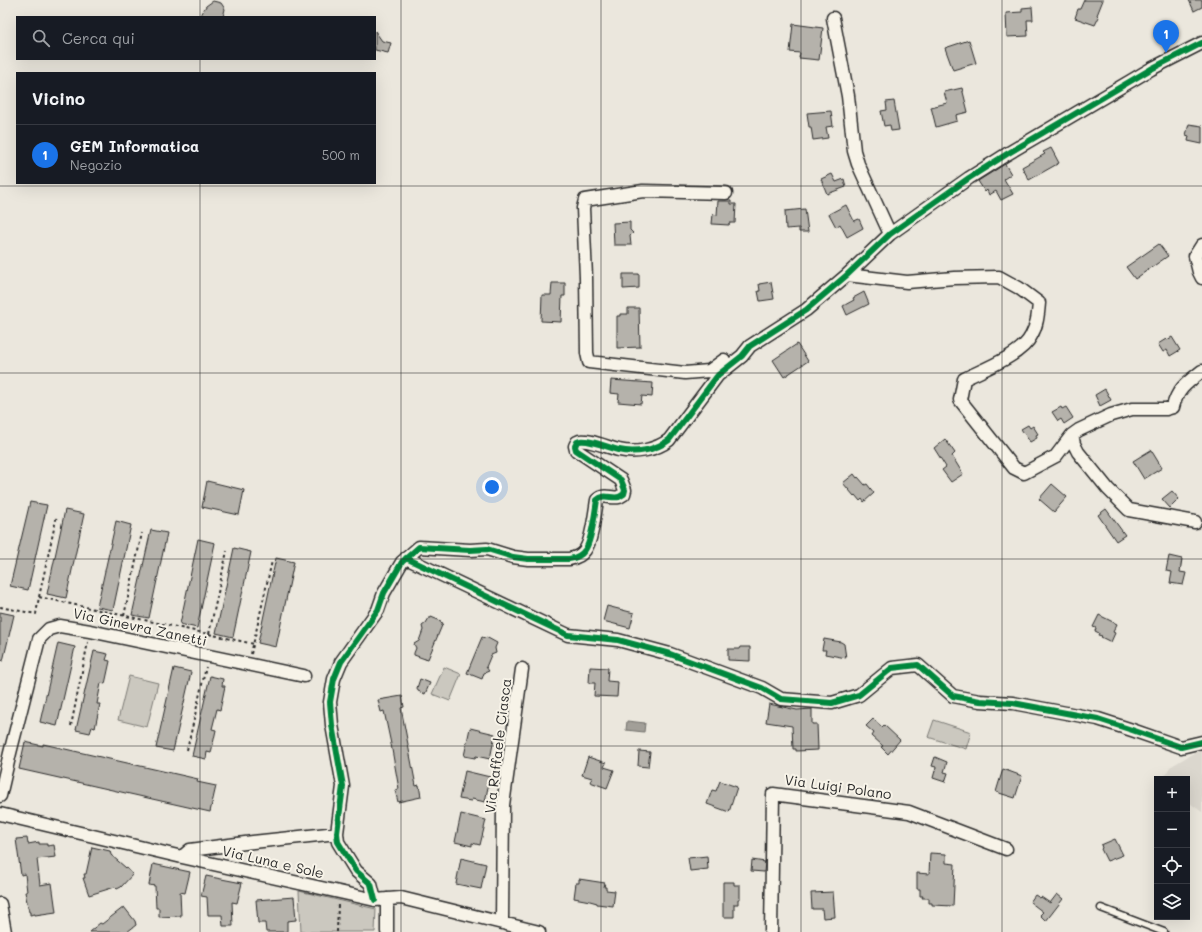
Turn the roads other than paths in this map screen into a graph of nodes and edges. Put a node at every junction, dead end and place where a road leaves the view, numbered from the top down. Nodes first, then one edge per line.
1 (834, 18) dead end
2 (1202, 43) edge
3 (726, 193) dead end
4 (890, 234) junction
5 (1202, 245) edge
6 (848, 274) junction
7 (1202, 278) edge
8 (750, 346) junction
9 (1202, 371) edge
10 (1072, 435) junction
11 (1195, 522) dead end
12 (406, 558) junction
13 (522, 669) dead end
14 (304, 676) dead end
15 (1202, 742) edge
16 (0, 796) edge
17 (0, 814) edge
18 (337, 833) junction
19 (1006, 849) dead end
20 (182, 857) junction
21 (381, 899) junction
22 (0, 904) edge
23 (1101, 908) dead end
24 (502, 922) junction
25 (5, 932) edge
26 (387, 932) edge
27 (539, 932) edge
28 (770, 932) edge
29 (1164, 932) edge

1 - 4 street
2 - 4 street
3 - 8 street
4 - 6 street
5 - 7 street
6 - 8 street
6 - 10 street
8 - 12 street
9 - 10 street
10 - 11 street
12 - 15 street
12 - 18 street
13 - 24 street, Via Raffaele Ciasca
14 - 16 street, Via Ginevra Zanetti
17 - 20 street, Via Luna e Sole
18 - 20 street
18 - 21 street
19 - 28 street, Via Luigi Polano
20 - 21 street, Via Luna e Sole
21 - 24 street, Via Luna e Sole
21 - 26 street
22 - 25 street
23 - 29 lane
24 - 27 street, Via Luna e Sole

